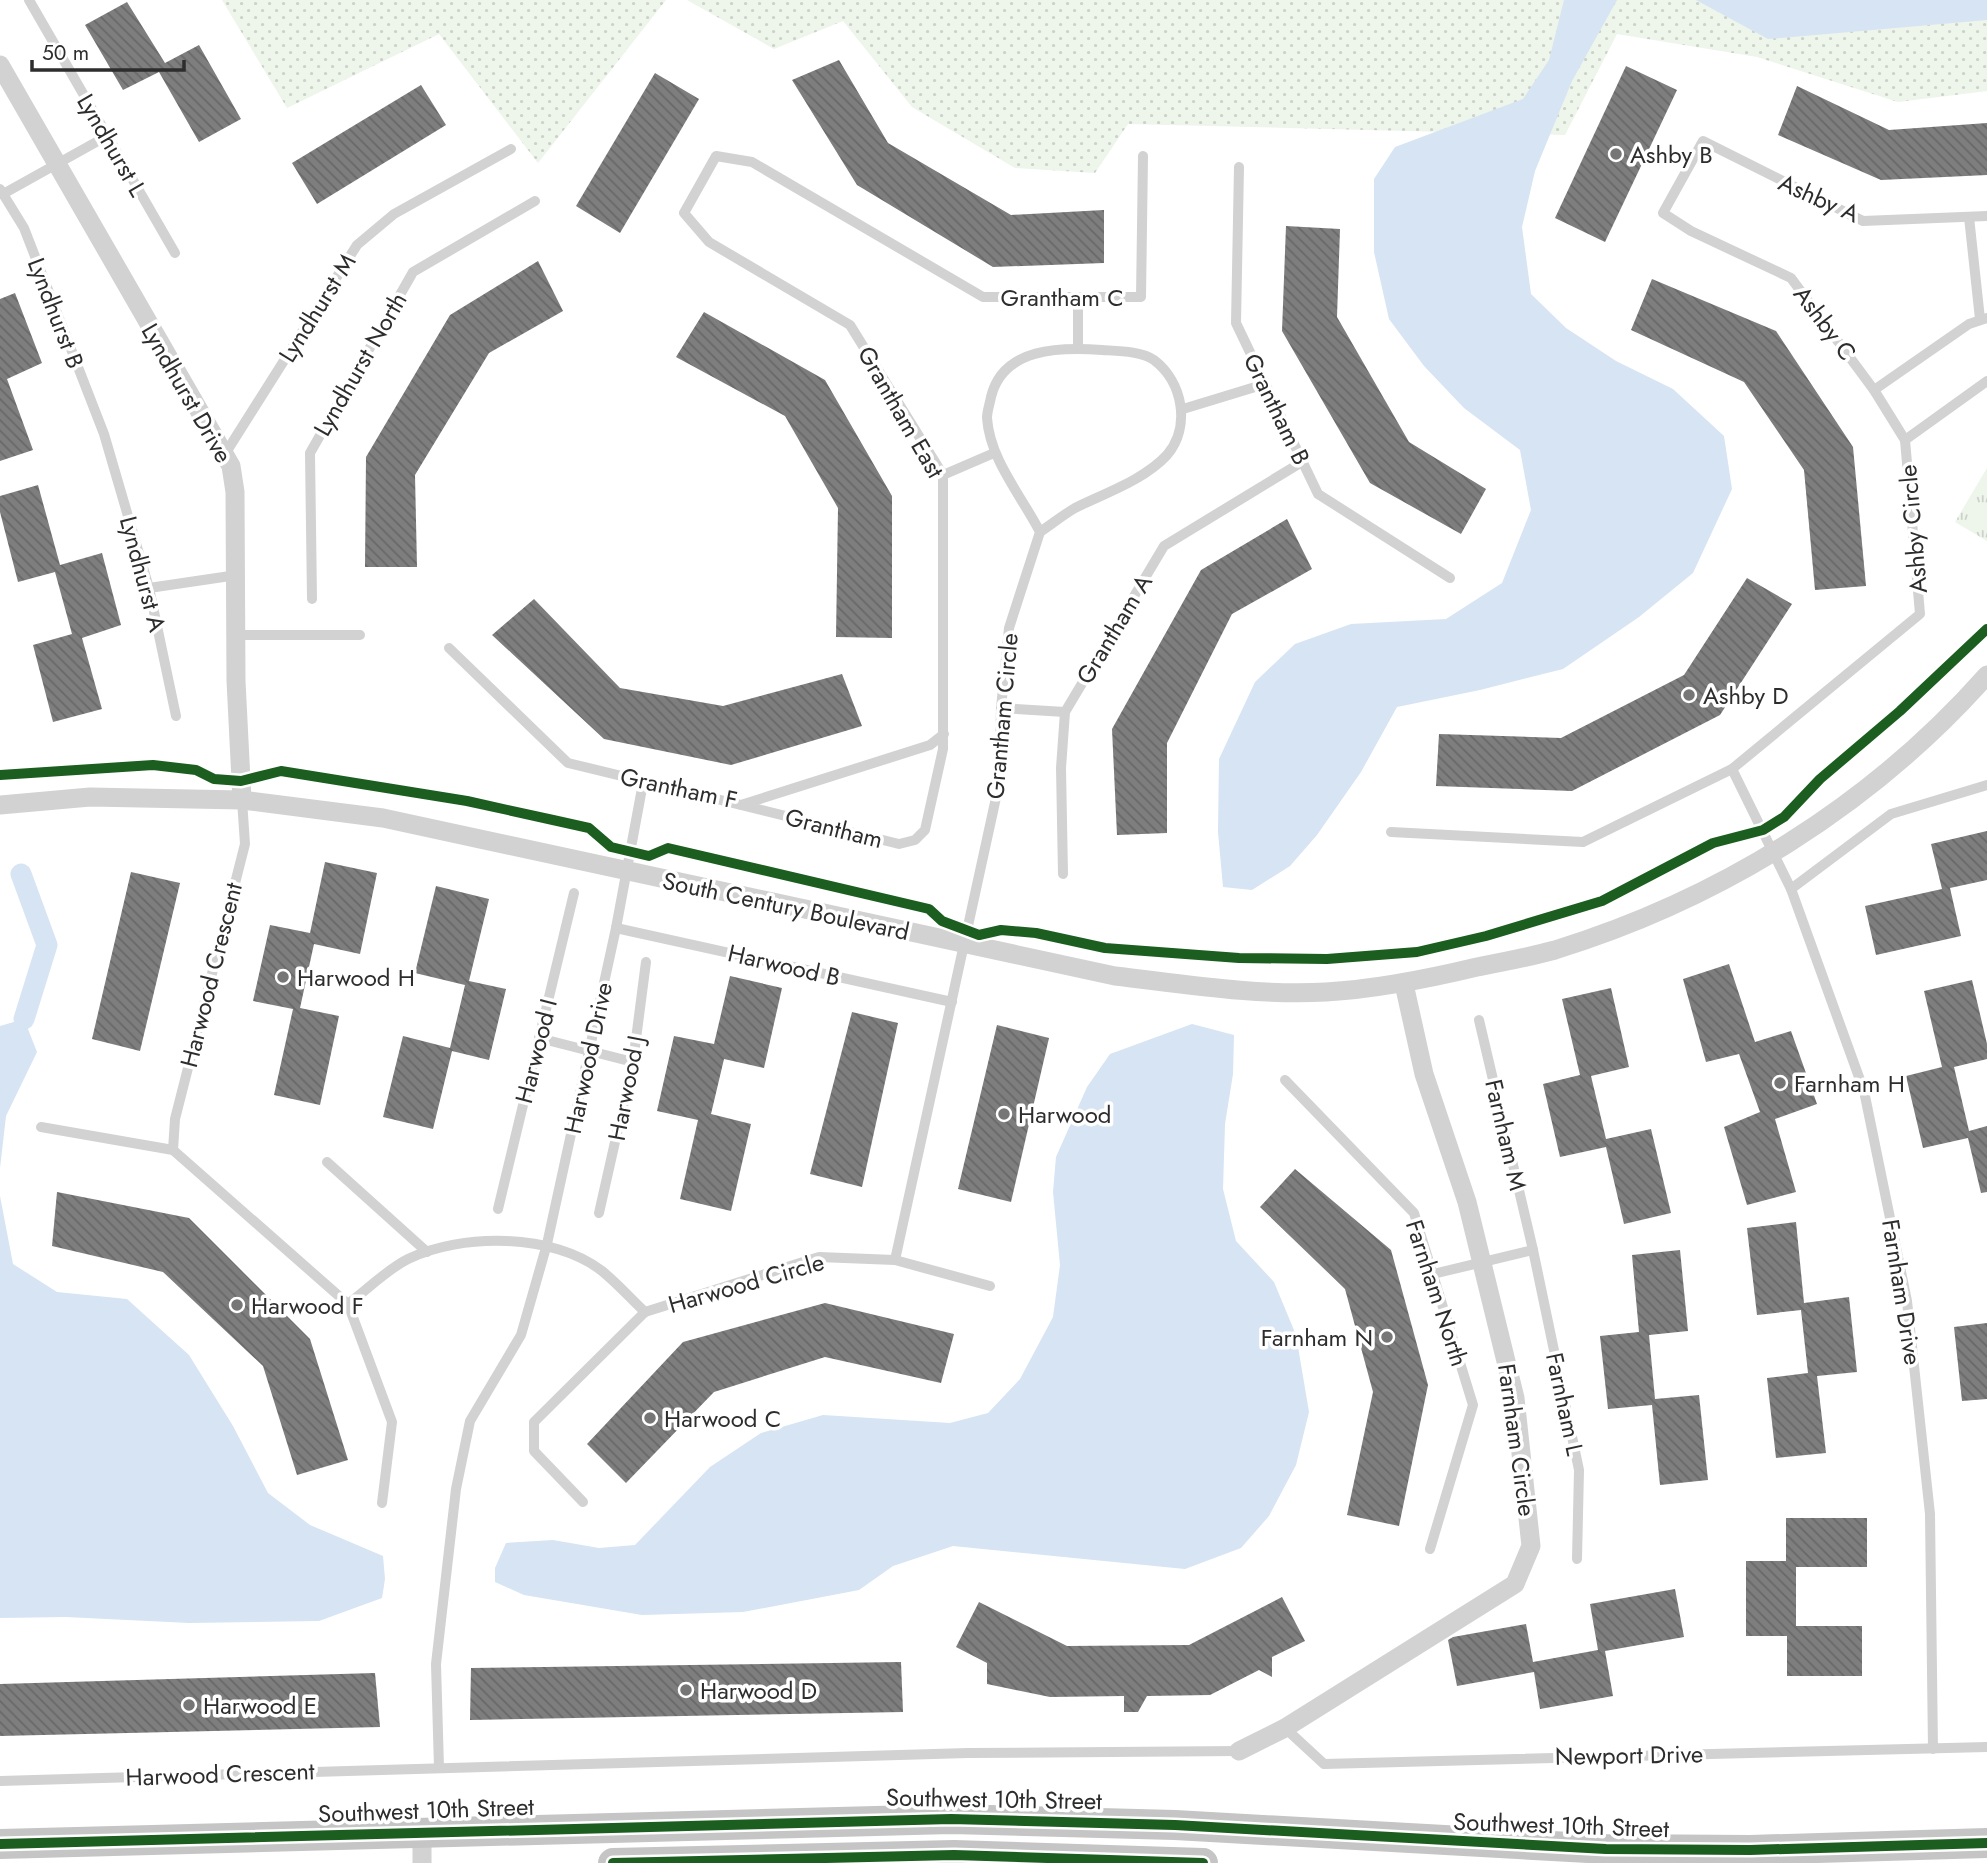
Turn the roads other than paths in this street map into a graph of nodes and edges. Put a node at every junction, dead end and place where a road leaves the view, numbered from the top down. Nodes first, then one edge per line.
1 (29, 0) edge
2 (0, 65) edge
3 (107, 136) junction
4 (511, 149) dead end
5 (1143, 156) dead end
6 (59, 162) junction
7 (752, 162) joint
8 (1239, 167) dead end
9 (1, 192) edge
10 (535, 201) dead end
11 (1987, 216) edge
12 (1969, 217) junction
13 (1692, 231) joint
14 (175, 253) dead end
15 (1078, 297) junction
16 (1984, 319) edge
17 (1078, 348) junction
18 (1987, 381) edge
19 (1265, 384) junction
20 (1874, 390) junction
21 (1183, 409) junction
22 (104, 434) joint
23 (1905, 440) junction
24 (994, 453) junction
25 (225, 454) junction
26 (1303, 462) junction
27 (943, 475) junction
28 (1040, 532) junction
29 (237, 575) junction
30 (1450, 578) dead end
31 (149, 588) junction
32 (312, 599) dead end
33 (236, 635) junction
34 (360, 635) dead end
35 (449, 648) dead end
36 (1987, 675) edge
37 (1001, 708) junction
38 (1065, 712) junction
39 (176, 716) dead end
40 (944, 734) junction
41 (943, 749) joint
42 (1732, 769) junction
43 (643, 783) junction
44 (1987, 785) edge
45 (242, 800) junction
46 (0, 805) edge
47 (740, 805) junction
48 (1391, 832) dead end
49 (1775, 854) junction
50 (625, 872) junction
51 (1063, 874) dead end
52 (1791, 889) junction
53 (574, 894) dead end
54 (616, 928) junction
55 (965, 942) junction
56 (646, 962) dead end
57 (1404, 984) junction
58 (952, 1002) junction
59 (1479, 1020) dead end
60 (539, 1038) junction
61 (589, 1052) junction
62 (633, 1062) junction
63 (1285, 1080) dead end
64 (41, 1127) dead end
65 (173, 1150) junction
66 (327, 1162) dead end
67 (498, 1209) dead end
68 (599, 1213) dead end
69 (547, 1244) junction
70 (1533, 1251) junction
71 (427, 1252) junction
72 (895, 1260) junction
73 (1481, 1261) junction
74 (1433, 1275) junction
75 (990, 1286) dead end
76 (348, 1304) junction
77 (645, 1312) junction
78 (583, 1502) dead end
79 (382, 1503) dead end
80 (1430, 1549) dead end
81 (1577, 1559) dead end
82 (1285, 1728) junction
83 (1987, 1747) edge
84 (1933, 1749) junction
85 (1239, 1751) joint
86 (439, 1768) junction
87 (0, 1781) edge
88 (1246, 1829) junction
89 (422, 1831) junction
90 (1987, 1843) edge
91 (0, 1844) edge
92 (1750, 1850) junction
93 (1119, 1861) edge
94 (422, 1863) edge
95 (613, 1863) edge
96 (1203, 1863) edge
97 (1671, 1863) edge

1 - 3 lane, Lyndhurst L
2 - 6 street, Lyndhurst Drive
3 - 6 lane
3 - 14 lane, Lyndhurst L
4 - 25 lane, Lyndhurst M
5 - 15 lane, Grantham C
6 - 9 lane
6 - 25 street, Lyndhurst Drive
7 - 15 lane, Grantham C
7 - 27 lane, Grantham East
8 - 19 lane, Grantham B
9 - 22 lane, Lyndhurst B
10 - 32 lane, Lyndhurst North
11 - 12 lane, Ashby A
12 - 13 lane, Ashby A
12 - 16 lane
13 - 20 lane, Ashby C
15 - 17 lane
16 - 20 lane
17 - 21 lane
17 - 24 lane
18 - 23 lane, Ashby Circle
19 - 21 lane
19 - 26 lane, Grantham B
20 - 23 lane, Ashby Circle
21 - 28 lane
22 - 31 lane, Lyndhurst A
23 - 42 lane, Ashby Circle
24 - 27 lane
24 - 28 lane
25 - 29 street, Lyndhurst Drive
26 - 30 lane, Grantham B
26 - 38 lane, Grantham A
27 - 40 lane, Grantham East
28 - 37 lane, Grantham Circle
29 - 31 lane
29 - 33 street, Lyndhurst Drive
31 - 39 lane, Lyndhurst A
33 - 34 lane
33 - 45 street, Lyndhurst Drive
35 - 43 lane, Grantham F
36 - 49 street, South Century Boulevard
37 - 38 lane
37 - 55 lane, Grantham Circle
38 - 51 lane, Grantham A
40 - 41 lane, Grantham East
40 - 47 lane, Grantham F
41 - 47 lane, Grantham
42 - 48 lane
42 - 49 lane
43 - 47 lane, Grantham F
43 - 50 lane, Harwood Drive
44 - 52 lane
45 - 46 street, South Century Boulevard
45 - 50 street, South Century Boulevard
45 - 65 lane, Harwood Crescent
49 - 52 lane, Farnham Drive
49 - 57 street, South Century Boulevard
50 - 54 lane, Harwood Drive
50 - 55 street, South Century Boulevard
52 - 84 lane, Farnham Drive
53 - 60 lane, Harwood I
54 - 58 lane, Harwood B
54 - 61 lane, Harwood Drive
55 - 57 street, South Century Boulevard
55 - 58 lane
56 - 62 lane, Harwood J
57 - 73 street, Farnham Circle
58 - 72 lane
59 - 70 lane, Farnham M
60 - 61 lane
60 - 67 lane, Harwood I
61 - 62 lane
61 - 69 lane, Harwood Drive
62 - 68 lane, Harwood J
63 - 74 lane, Farnham North
64 - 65 lane
65 - 76 lane
66 - 71 lane
69 - 71 lane
69 - 77 lane, Harwood Circle
69 - 86 lane
70 - 73 lane
70 - 81 lane, Farnham L
71 - 76 lane
72 - 75 lane, Harwood Circle
72 - 77 lane, Harwood Circle
73 - 74 lane
73 - 82 street, Farnham Circle
74 - 80 lane, Farnham North
76 - 79 lane
77 - 78 lane
82 - 84 lane, Newport Drive
82 - 85 street, Farnham Circle
83 - 84 lane, Newport Drive
85 - 86 lane
86 - 87 lane, Harwood Crescent
88 - 89 main road, Southwest 10th Street
88 - 92 main road, Southwest 10th Street
88 - 93 main road
89 - 91 main road, Southwest 10th Street
89 - 94 street
90 - 92 main road, Southwest 10th Street
92 - 97 main road
93 - 95 main road
93 - 96 main road

